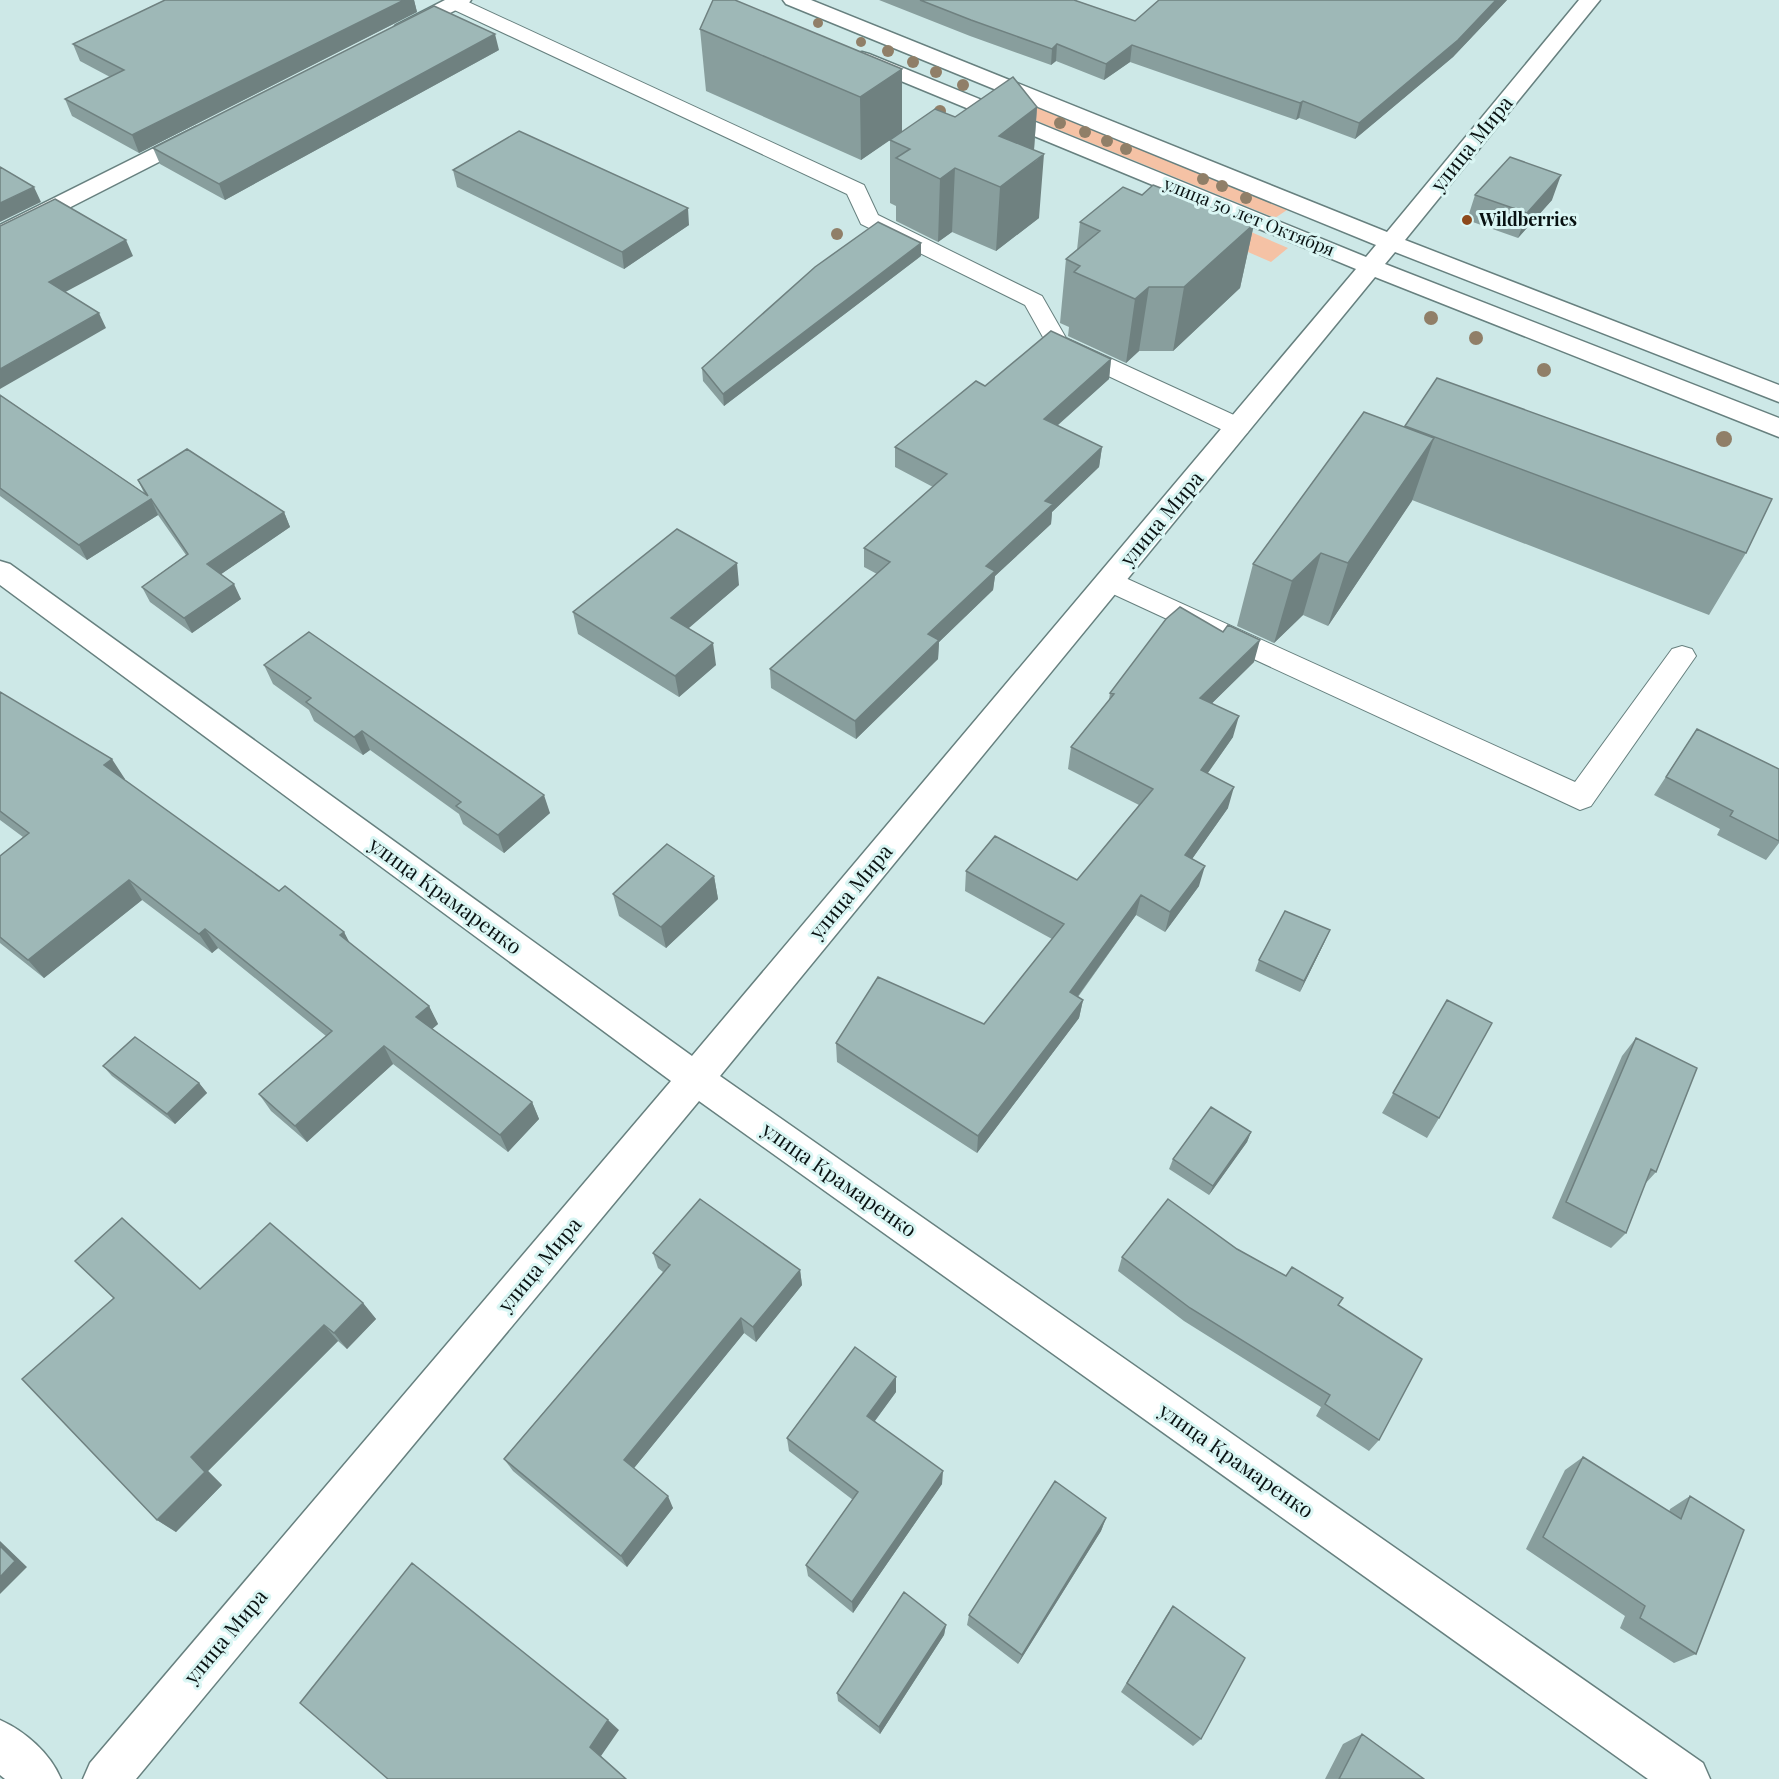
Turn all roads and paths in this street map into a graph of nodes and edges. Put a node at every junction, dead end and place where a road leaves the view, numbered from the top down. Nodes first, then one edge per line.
1 (793, 0) edge
2 (1590, 0) edge
3 (458, 1) edge
4 (381, 40) edge
5 (842, 50) edge
6 (212, 127) edge
7 (0, 234) edge
8 (1392, 243) junction
9 (1371, 267) junction
10 (1779, 394) edge
11 (1238, 427) junction
12 (1779, 428) edge
13 (0, 571) edge
14 (1110, 581) junction
15 (1682, 656) dead end
16 (696, 1079) junction
17 (0, 1743) edge
18 (38, 1779) edge
19 (106, 1779) edge
20 (1687, 1779) edge

1 - 8 street, улица 50 лет Октября
2 - 8 street, улица Мира
3 - 4 street
3 - 11 lane
5 - 9 street, улица 50 лет Октября
6 - 7 street
8 - 9 street, улица Мира
8 - 10 street, улица 50 лет Октября
9 - 11 street, улица Мира
9 - 12 street, улица 50 лет Октября
11 - 14 street, улица Мира
13 - 16 street, улица Крамаренко
14 - 15 lane
14 - 16 street, улица Мира
16 - 19 street, улица Мира
16 - 20 street, улица Крамаренко
17 - 18 street

